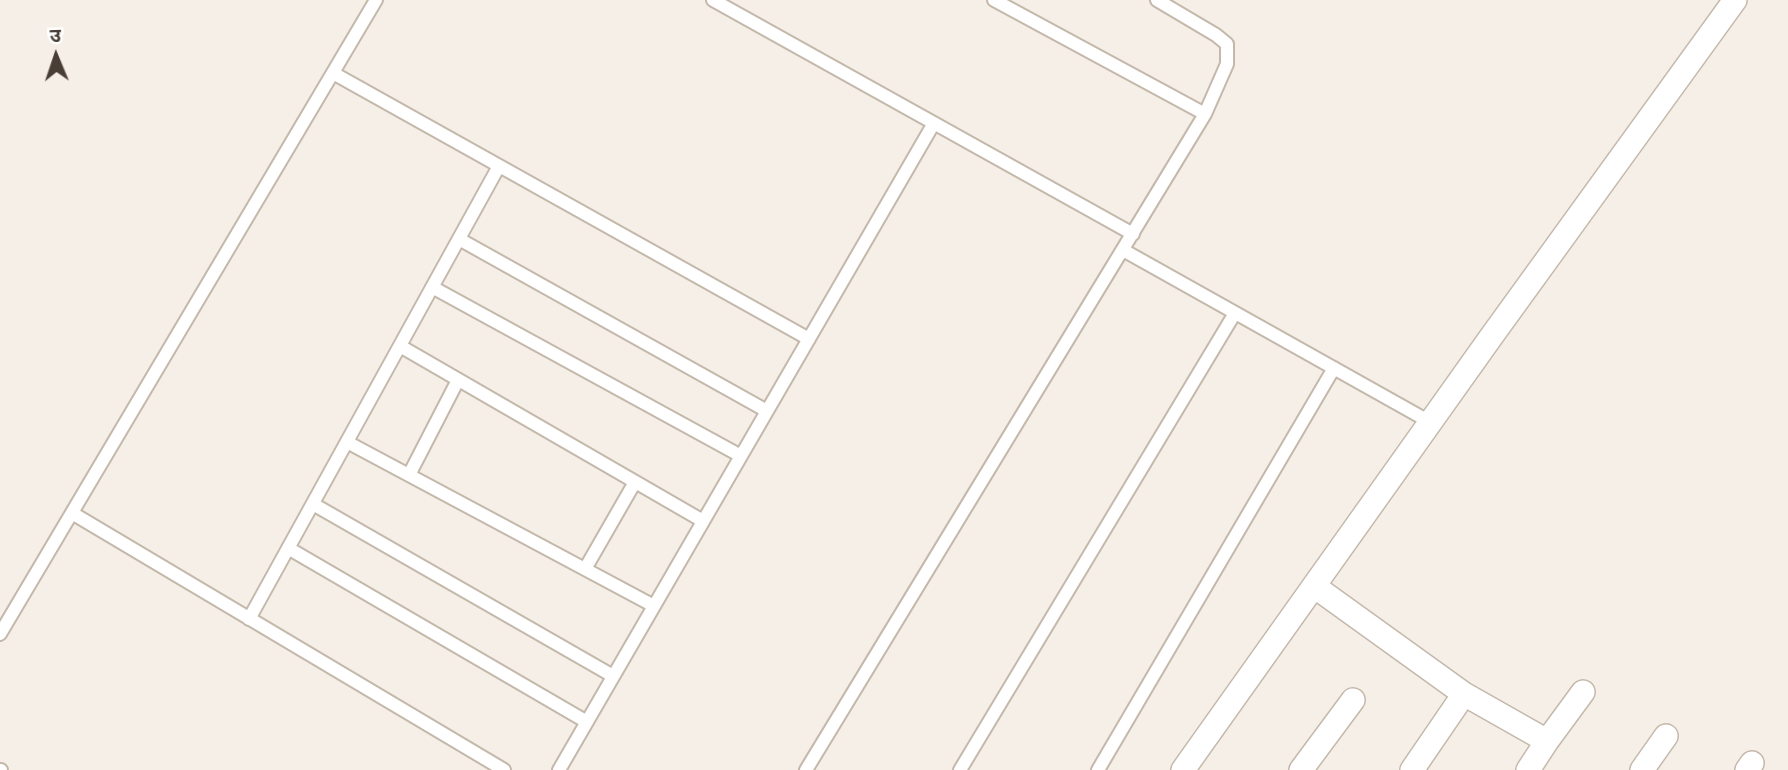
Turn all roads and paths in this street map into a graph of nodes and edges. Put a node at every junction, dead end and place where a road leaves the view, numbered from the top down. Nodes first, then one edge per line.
1 (376, 0) edge
2 (713, 0) edge
3 (995, 0) edge
4 (1157, 0) edge
5 (1735, 0) edge
6 (333, 73) junction
7 (1205, 114) junction
8 (934, 123) junction
9 (499, 166) junction
10 (1133, 234) junction
11 (459, 239) junction
12 (1123, 250) junction
13 (432, 287) junction
14 (1235, 313) junction
15 (808, 339) junction
16 (400, 346) junction
17 (1334, 368) junction
18 (458, 380) junction
19 (767, 411) junction
20 (1430, 422) junction
21 (347, 442) junction
22 (741, 456) junction
23 (410, 475) junction
24 (635, 482) junction
25 (313, 504) junction
26 (72, 513) junction
27 (703, 521) junction
28 (288, 548) junction
29 (586, 569) junction
30 (1314, 586) junction
31 (654, 606) junction
32 (249, 619) junction
33 (0, 634) edge
34 (613, 676) junction
35 (1583, 692) dead end
36 (1464, 694) junction
37 (1353, 700) dead end
38 (587, 722) junction
39 (1666, 736) dead end
40 (1547, 741) junction
41 (504, 770) edge
42 (559, 770) edge
43 (806, 770) edge
44 (960, 770) edge
45 (1098, 770) edge
46 (1183, 770) edge
47 (1301, 770) edge
48 (1412, 770) edge
49 (1528, 770) edge
50 (1642, 770) edge

1 - 6 lane
2 - 8 lane
3 - 7 lane
4 - 7 lane
5 - 20 street
6 - 9 lane
6 - 26 lane
7 - 10 lane
8 - 10 lane
8 - 15 lane
9 - 11 lane
9 - 15 lane
10 - 12 lane
11 - 13 lane
11 - 19 lane
12 - 14 lane
12 - 43 lane
13 - 16 lane
13 - 22 lane
14 - 17 lane
14 - 44 lane
15 - 19 lane
16 - 18 lane
16 - 21 lane
17 - 20 lane
17 - 45 lane
18 - 23 lane
18 - 24 lane
19 - 22 lane
20 - 30 street
21 - 23 lane
21 - 25 lane
22 - 27 lane
23 - 29 lane
24 - 27 lane
24 - 29 lane
25 - 28 lane
25 - 34 lane
26 - 32 lane
26 - 33 lane
27 - 31 lane
28 - 32 lane
28 - 38 lane
29 - 31 lane
30 - 36 street
30 - 46 street
31 - 34 lane
32 - 41 lane
34 - 38 lane
35 - 40 street
36 - 40 street
36 - 48 street
37 - 47 street
38 - 42 lane
39 - 50 street
40 - 49 street

